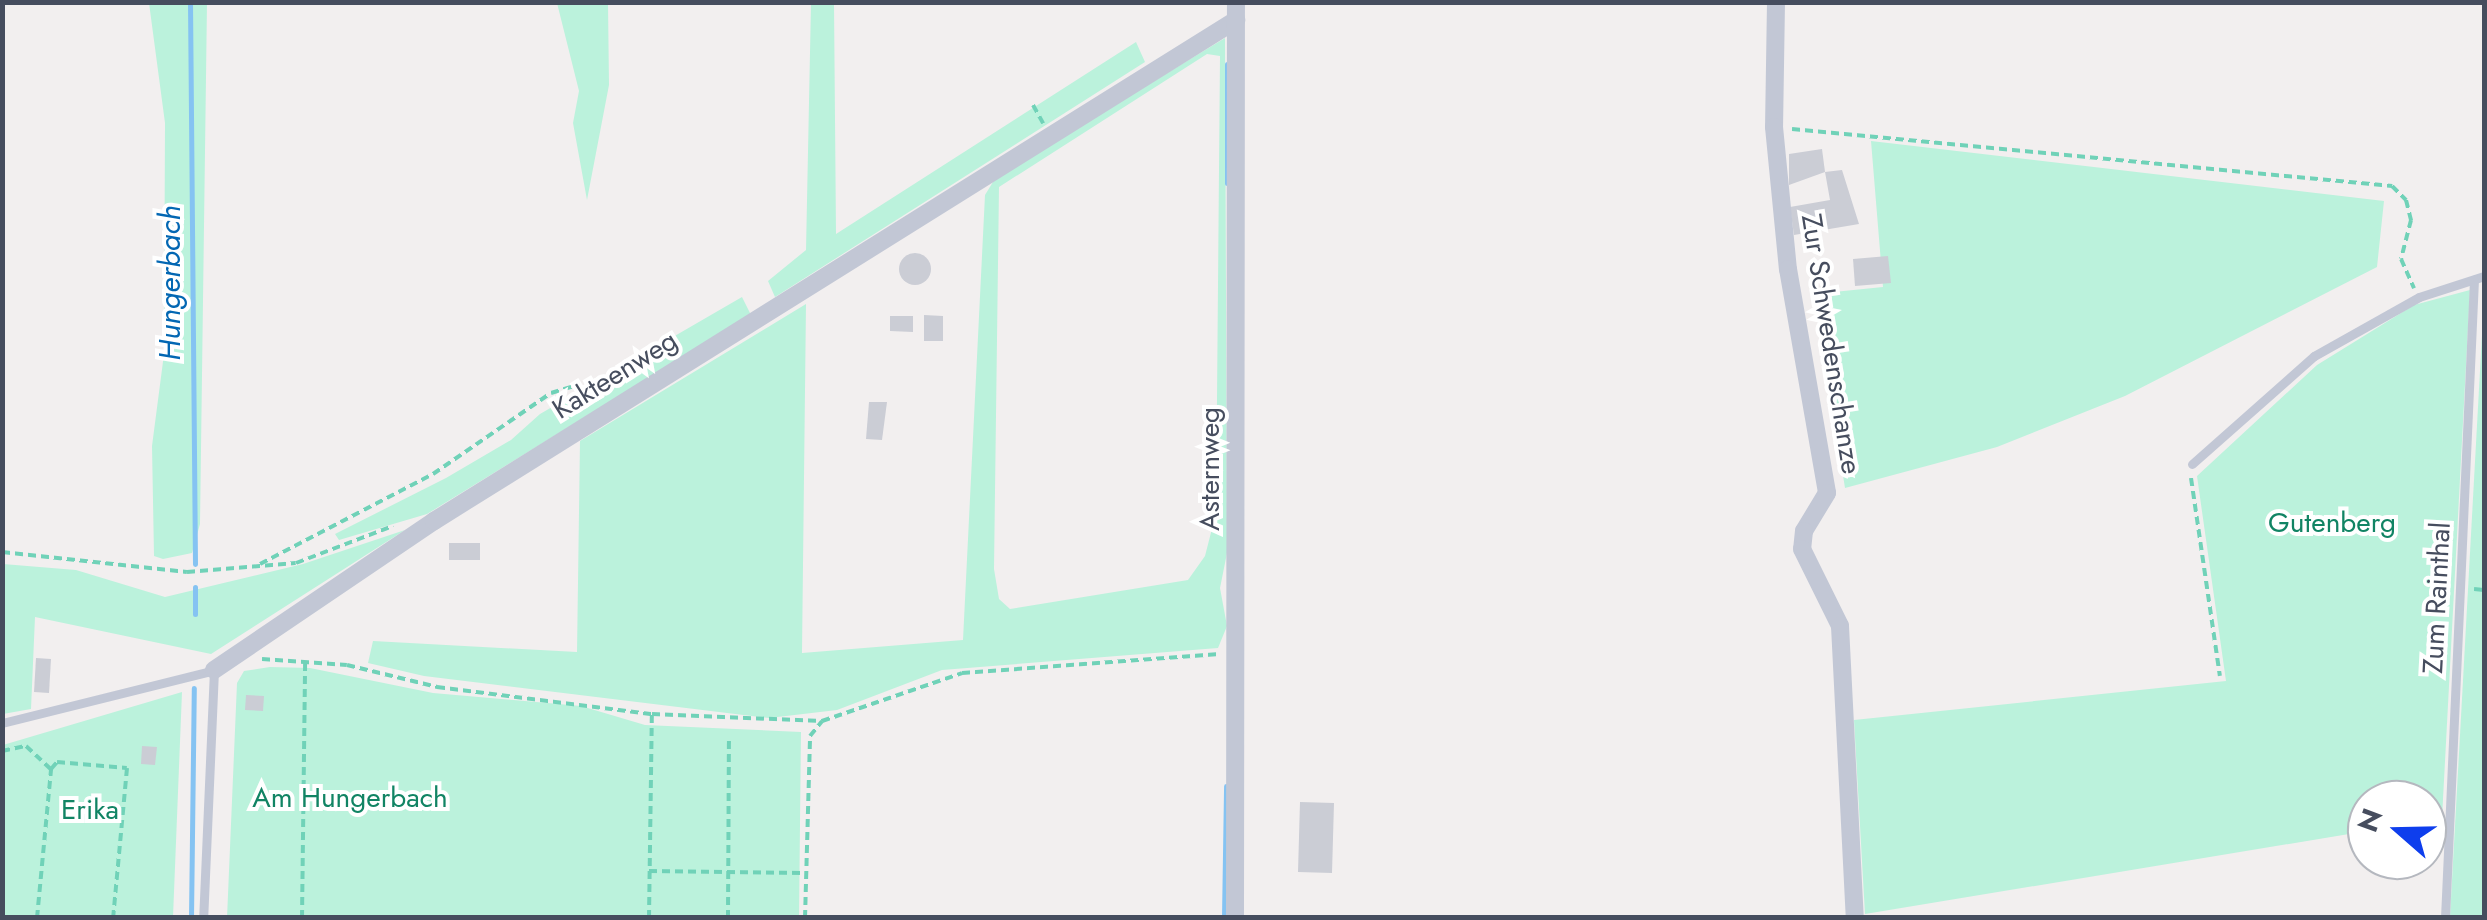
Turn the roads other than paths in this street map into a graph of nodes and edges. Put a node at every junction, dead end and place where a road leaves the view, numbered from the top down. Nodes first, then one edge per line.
1 (1776, 2) edge
2 (1236, 11) edge
3 (2479, 278) edge
4 (2192, 464) road end
5 (214, 670) junction
6 (2, 723) edge
7 (203, 918) edge
8 (1236, 918) edge
9 (1855, 918) edge
10 (2445, 918) edge

1 - 9 street, Zur Schwedenschanze
2 - 5 street, Kakteenweg
2 - 8 street, Asternweg
3 - 4 lane
3 - 10 lane, Zum Rainthal
5 - 6 lane, Kakteenweg
5 - 7 lane

